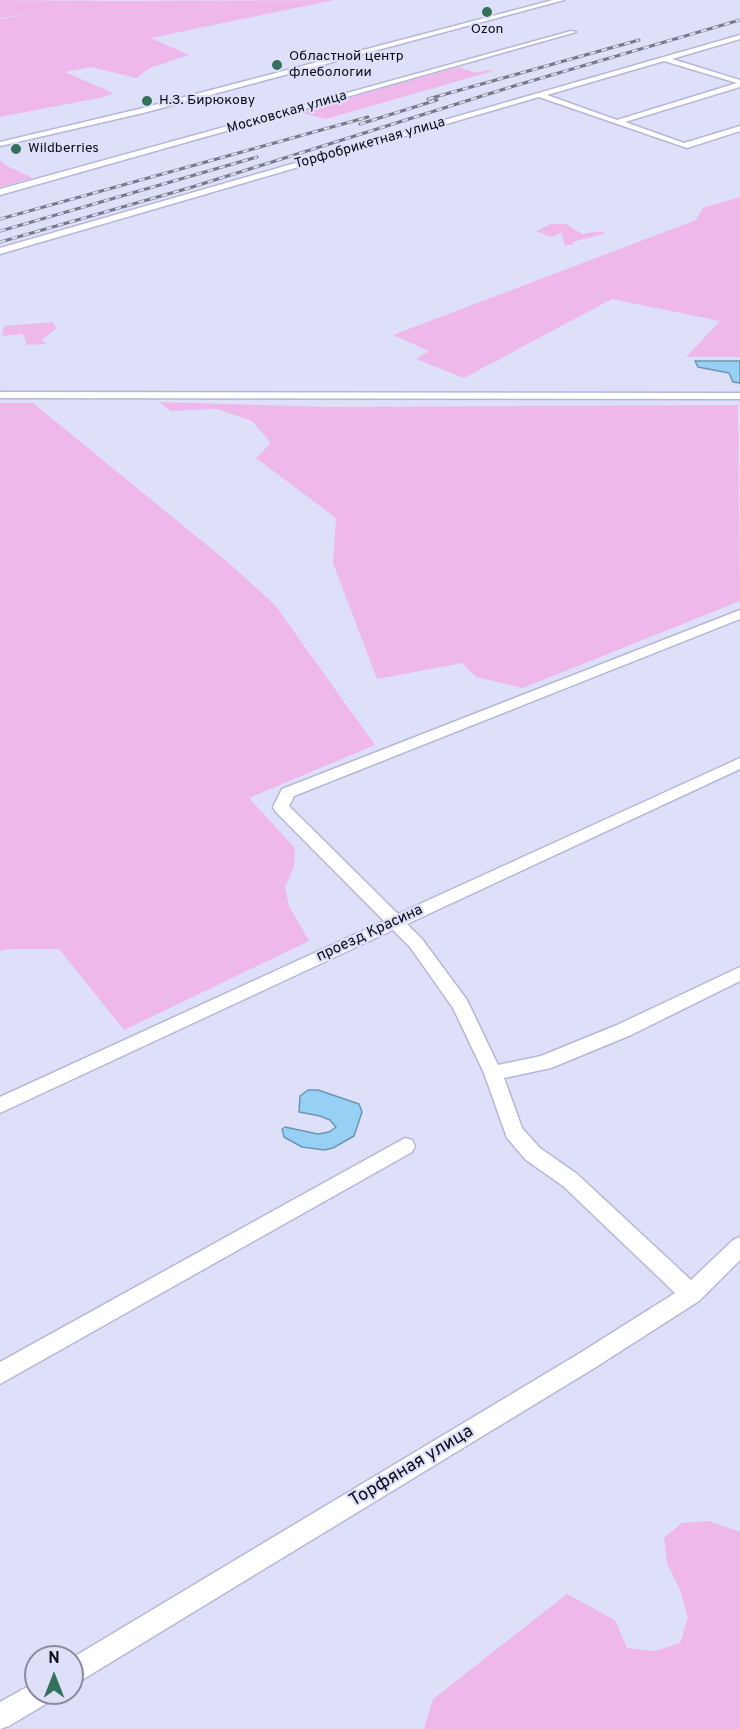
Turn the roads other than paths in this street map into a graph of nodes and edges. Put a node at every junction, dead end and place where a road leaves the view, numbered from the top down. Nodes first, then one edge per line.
1 (561, 0) edge
2 (573, 32) dead end
3 (740, 36) edge
4 (664, 59) junction
5 (740, 84) edge
6 (540, 95) junction
7 (617, 122) junction
8 (740, 128) edge
9 (0, 144) edge
10 (0, 192) edge
11 (0, 251) edge
12 (0, 395) edge
13 (740, 396) edge
14 (740, 614) edge
15 (740, 763) edge
16 (393, 923) junction
17 (740, 973) edge
18 (493, 1072) junction
19 (0, 1105) edge
20 (405, 1146) dead end
21 (740, 1246) edge
22 (691, 1294) junction
23 (0, 1374) edge
24 (84, 1666) edge
25 (24, 1703) edge
26 (0, 1717) edge

1 - 9 street
2 - 10 street, Московская улица
3 - 4 street, Торфобрикетная улица
4 - 5 street
4 - 6 street, Торфобрикетная улица
5 - 7 street
6 - 7 street
6 - 11 street, Торфобрикетная улица
7 - 8 street
12 - 13 street
14 - 16 street
15 - 16 street, проезд Красина
16 - 18 street
16 - 19 street, проезд Красина
17 - 18 street
18 - 22 street
20 - 23 street
21 - 22 street, Торфяная улица
22 - 24 street, Торфяная улица
25 - 26 street

